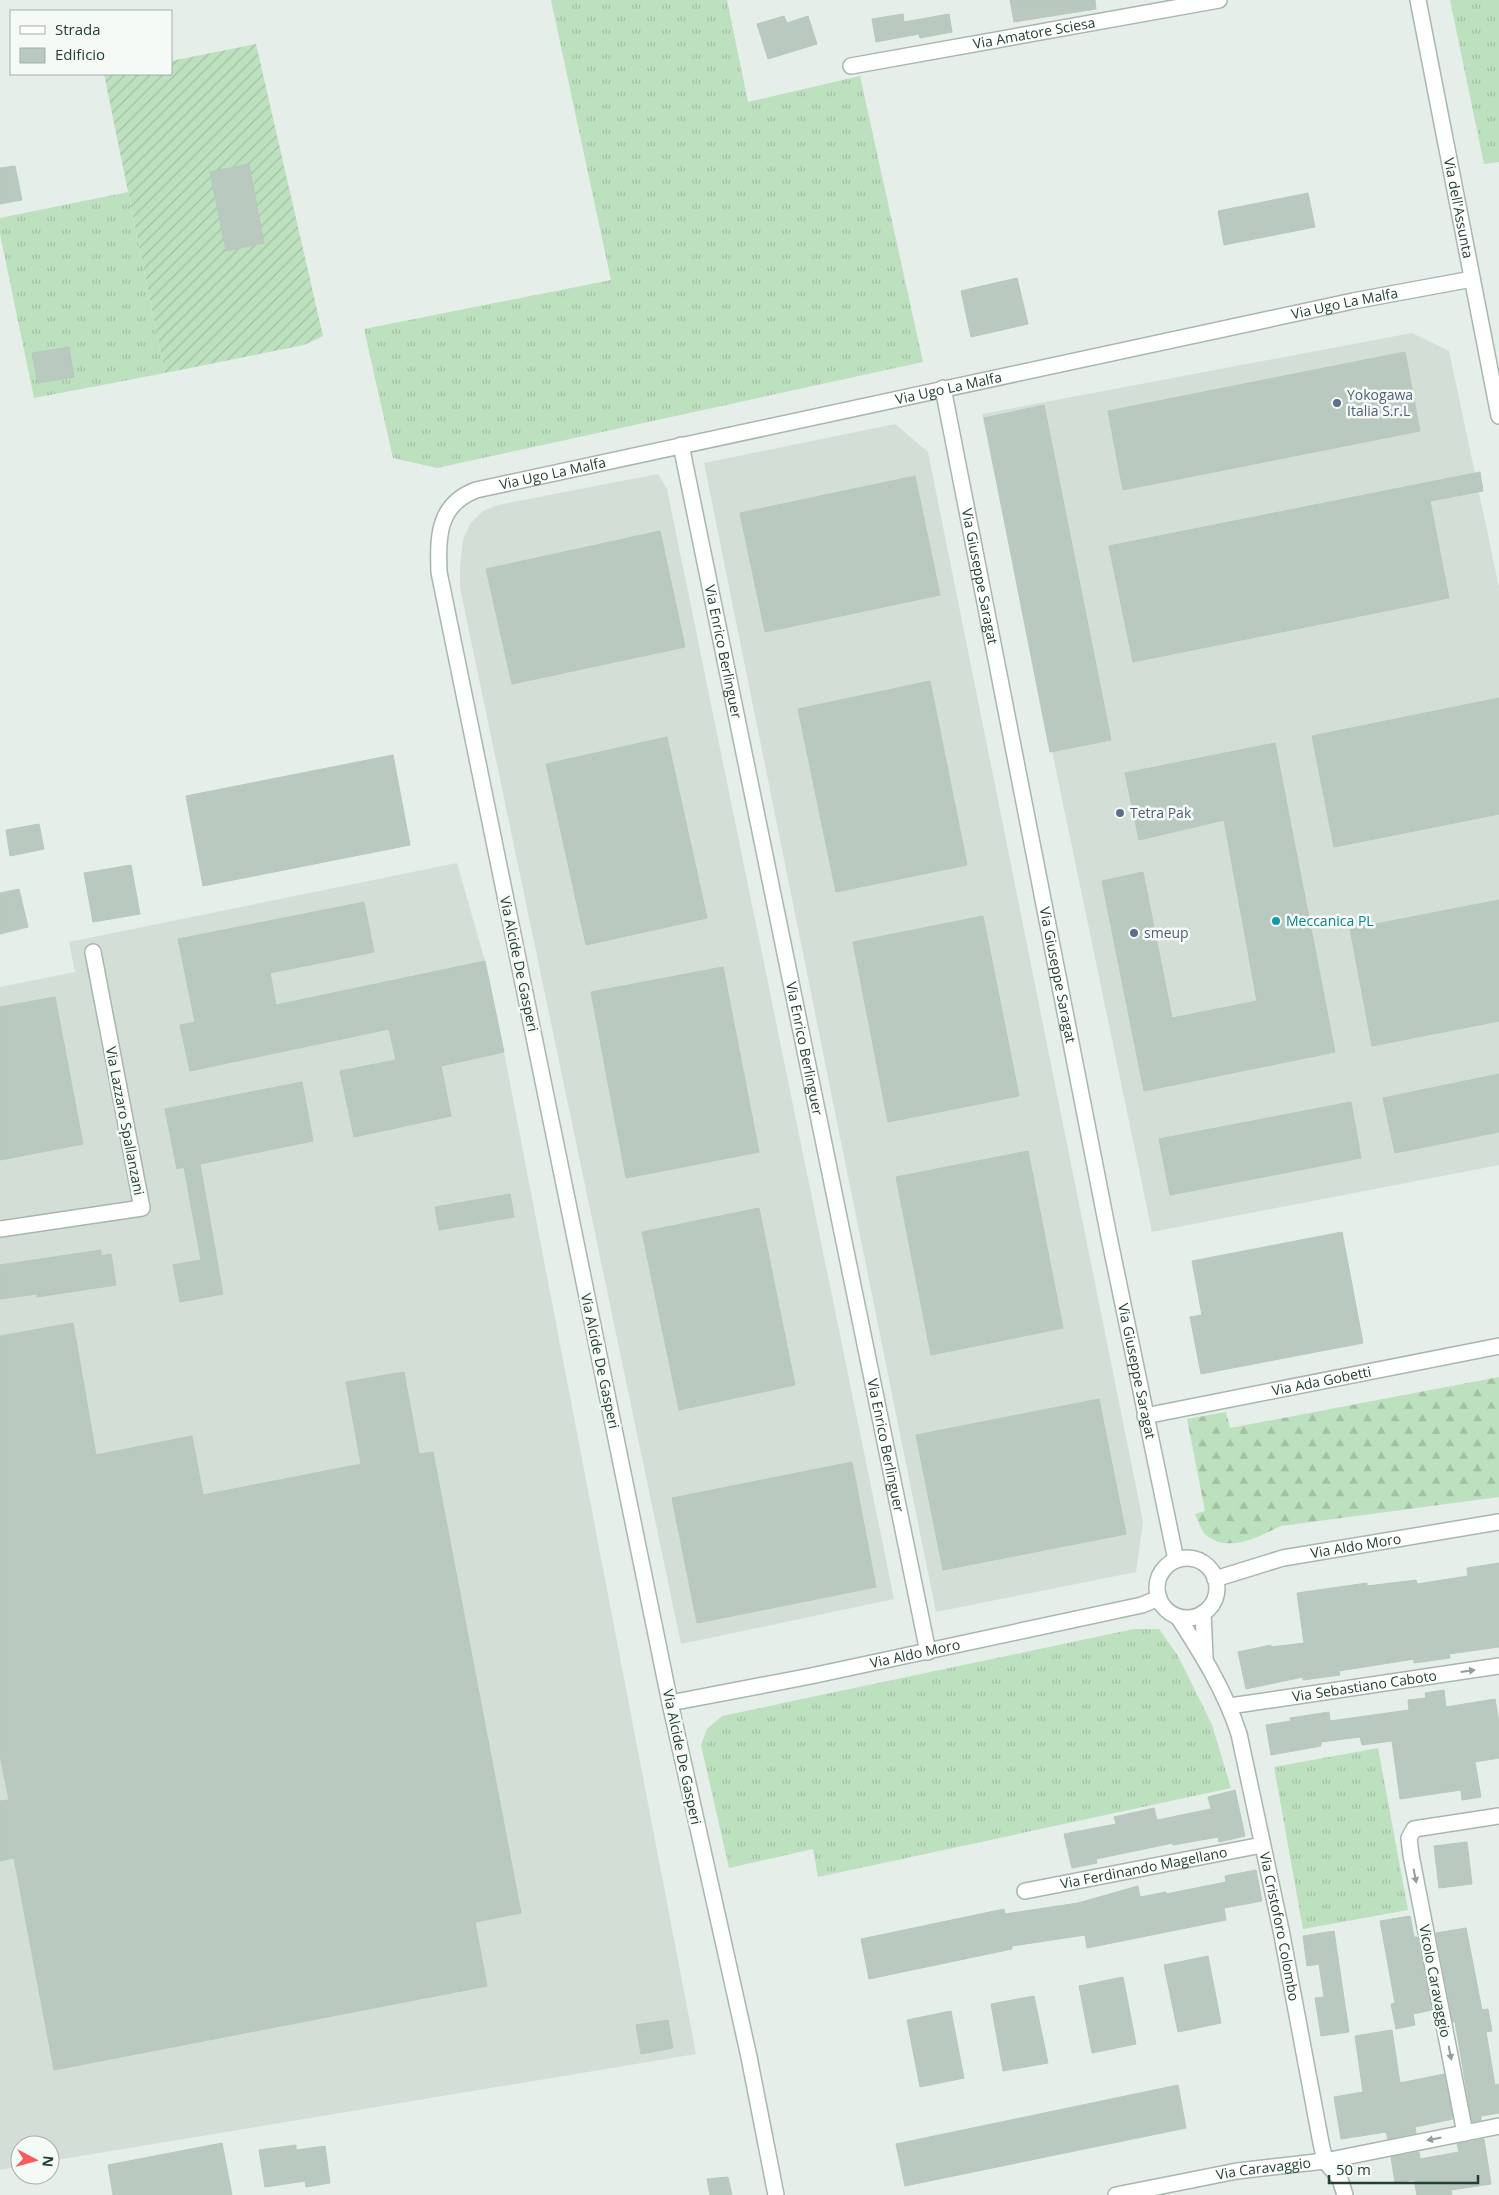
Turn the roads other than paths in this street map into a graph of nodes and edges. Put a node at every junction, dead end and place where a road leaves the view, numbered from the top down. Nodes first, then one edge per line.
1 (1219, 0) edge
2 (1418, 0) edge
3 (850, 66) dead end
4 (1472, 280) junction
5 (943, 388) junction
6 (1499, 416) edge
7 (681, 445) junction
8 (441, 525) joint
9 (93, 952) dead end
10 (0, 1229) edge
11 (1499, 1346) edge
12 (1145, 1416) junction
13 (1499, 1522) edge
14 (1176, 1560) junction
15 (1215, 1578) junction
16 (1159, 1598) junction
17 (1203, 1613) junction
18 (1178, 1616) junction
19 (928, 1652) junction
20 (1205, 1658) junction
21 (1499, 1666) edge
22 (670, 1703) junction
23 (1230, 1706) junction
24 (1499, 1816) edge
25 (1262, 1845) junction
26 (1025, 1891) dead end
27 (1499, 2126) edge
28 (1466, 2133) junction
29 (1325, 2161) junction
30 (776, 2195) edge
31 (1116, 2195) edge
32 (1344, 2195) edge

1 - 3 street, Via Amatore Sciesa
2 - 4 street, Via dell'Assunta
4 - 5 street, Via Ugo La Malfa
4 - 6 street, Via dell'Assunta
5 - 7 street, Via Ugo La Malfa
5 - 12 street, Via Giuseppe Saragat
7 - 8 street, Via Ugo La Malfa
7 - 19 street, Via Enrico Berlinguer
8 - 22 street, Via Alcide De Gasperi
9 - 10 street, Via Lazzaro Spallanzani
11 - 12 street, Via Ada Gobetti
12 - 14 street, Via Giuseppe Saragat
13 - 15 street, Via Aldo Moro
14 - 15 street
14 - 16 street
15 - 17 street
16 - 18 street
16 - 19 street, Via Aldo Moro
17 - 18 street
17 - 20 street, Via Cristoforo Colombo
18 - 20 street, Via Cristoforo Colombo
19 - 22 street, Via Aldo Moro
20 - 23 street, Via Cristoforo Colombo
23 -> 21 street, Via Sebastiano Caboto
22 - 30 street, Via Alcide De Gasperi
23 - 25 street, Via Cristoforo Colombo
24 -> 28 street, Vicolo Caravaggio
25 - 26 street, Via Ferdinando Magellano
25 - 29 street, Via Cristoforo Colombo
27 - 28 street, Via Caravaggio
28 -> 29 street, Via Caravaggio
29 - 31 street, Via Caravaggio
29 - 32 street, Via Cristoforo Colombo

